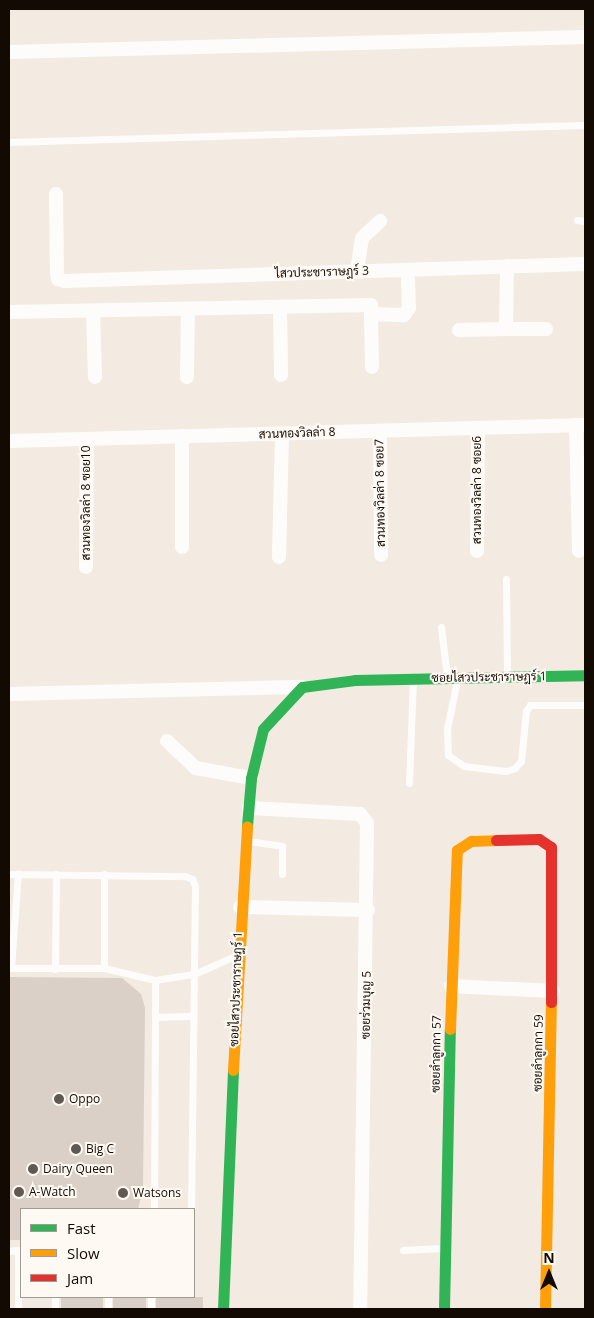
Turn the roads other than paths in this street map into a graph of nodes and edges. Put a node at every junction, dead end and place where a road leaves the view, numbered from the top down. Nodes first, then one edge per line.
1 (585, 37) edge
2 (9, 52) edge
3 (585, 125) edge
4 (9, 142) edge
5 (56, 194) dead end
6 (576, 220) dead end
7 (380, 221) dead end
8 (585, 221) edge
9 (585, 264) edge
10 (507, 266) junction
11 (357, 270) junction
12 (408, 270) junction
13 (280, 308) junction
14 (188, 309) junction
15 (93, 311) junction
16 (9, 312) edge
17 (371, 314) junction
18 (506, 329) junction
19 (546, 329) dead end
20 (459, 330) dead end
21 (372, 367) dead end
22 (281, 374) dead end
23 (95, 377) dead end
24 (187, 377) dead end
25 (581, 425) edge
26 (478, 428) junction
27 (380, 431) junction
28 (282, 434) junction
29 (182, 436) junction
30 (87, 439) junction
31 (9, 441) edge
32 (182, 547) dead end
33 (477, 551) dead end
34 (579, 551) dead end
35 (381, 555) dead end
36 (279, 557) dead end
37 (86, 567) dead end
38 (506, 579) dead end
39 (441, 628) dead end
40 (507, 675) junction
41 (585, 675) edge
42 (453, 677) junction
43 (413, 678) junction
44 (302, 687) junction
45 (9, 694) edge
46 (585, 705) edge
47 (167, 741) dead end
48 (251, 778) junction
49 (409, 782) dead end
50 (249, 808) junction
51 (505, 840) joint
52 (245, 841) junction
53 (18, 873) junction
54 (9, 874) edge
55 (56, 874) junction
56 (104, 874) junction
57 (282, 874) dead end
58 (240, 907) junction
59 (368, 910) junction
60 (238, 954) junction
61 (10, 968) edge
62 (104, 968) junction
63 (55, 970) junction
64 (194, 974) junction
65 (155, 980) junction
66 (451, 986) junction
67 (552, 991) junction
68 (193, 1016) junction
69 (155, 1017) junction
70 (154, 1208) edge
71 (191, 1208) edge
72 (446, 1248) junction
73 (19, 1250) edge
74 (404, 1250) dead end
75 (9, 1251) edge
76 (18, 1309) edge
77 (223, 1309) edge
78 (360, 1309) edge
79 (444, 1309) edge
80 (545, 1309) edge

1 - 2 street
3 - 4 lane
5 - 11 street, ไสวประชาราษฎร์ 3
6 - 8 lane
7 - 11 street
9 - 10 street, ไสวประชาราษฎร์ 3
10 - 12 street, ไสวประชาราษฎร์ 3
10 - 18 street
11 - 12 street, ไสวประชาราษฎร์ 3
12 - 17 street
13 - 14 street
13 - 17 street
13 - 22 street
14 - 15 street
14 - 24 street
15 - 16 street
15 - 23 street
17 - 21 street
18 - 19 street
18 - 20 street
25 - 26 street, สวนทองวิลล่า 8
25 - 34 street
26 - 27 street, สวนทองวิลล่า 8
26 - 33 street, สวนทองวิลล่า 8 ซอย6
27 - 28 street, สวนทองวิลล่า 8
27 - 35 street, สวนทองวิลล่า 8 ซอย7
28 - 29 street, สวนทองวิลล่า 8
28 - 36 street
29 - 30 street, สวนทองวิลล่า 8
29 - 32 street
30 - 31 street, สวนทองวิลล่า 8
30 - 37 street, สวนทองวิลล่า 8 ซอย10
38 - 40 lane
39 - 42 lane
40 - 41 street, ซอยไสวประชาราษฎร์ 1
40 - 42 street, ซอยไสวประชาราษฎร์ 1
42 - 43 street, ซอยไสวประชาราษฎร์ 1
42 - 46 lane
43 - 44 street, ซอยไสวประชาราษฎร์ 1
43 - 49 lane
44 - 45 street, ซอยไสวประชาราษฎร์ 1
44 - 48 street, ซอยไสวประชาราษฎร์ 1
47 - 48 street
48 - 50 street, ซอยไสวประชาราษฎร์ 1
50 - 52 street, ซอยไสวประชาราษฎร์ 1
50 - 59 street, ซอยร่วมบุญ 5
51 - 66 street, ซอยลำลูกกา 57
51 - 67 street, ซอยลำลูกกา 59
52 - 57 lane
52 - 58 street, ซอยไสวประชาราษฎร์ 1
53 - 54 lane
53 - 55 lane
53 - 61 lane
55 - 56 lane
55 - 63 lane
56 - 62 lane
56 - 64 lane
58 - 59 street
58 - 60 street, ซอยไสวประชาราษฎร์ 1
59 - 78 street, ซอยร่วมบุญ 5
60 - 64 lane
60 - 77 street, ซอยไสวประชาราษฎร์ 1
61 - 63 lane
62 - 63 lane
62 - 65 lane
64 - 65 lane
64 - 68 lane
65 - 69 lane
66 - 67 street
66 - 72 street, ซอยลำลูกกา 57
67 - 80 street, ซอยลำลูกกา 59
68 - 69 lane
68 - 71 lane
69 - 70 lane
72 - 74 lane
72 - 79 street, ซอยลำลูกกา 57
73 - 75 lane
73 - 76 lane

